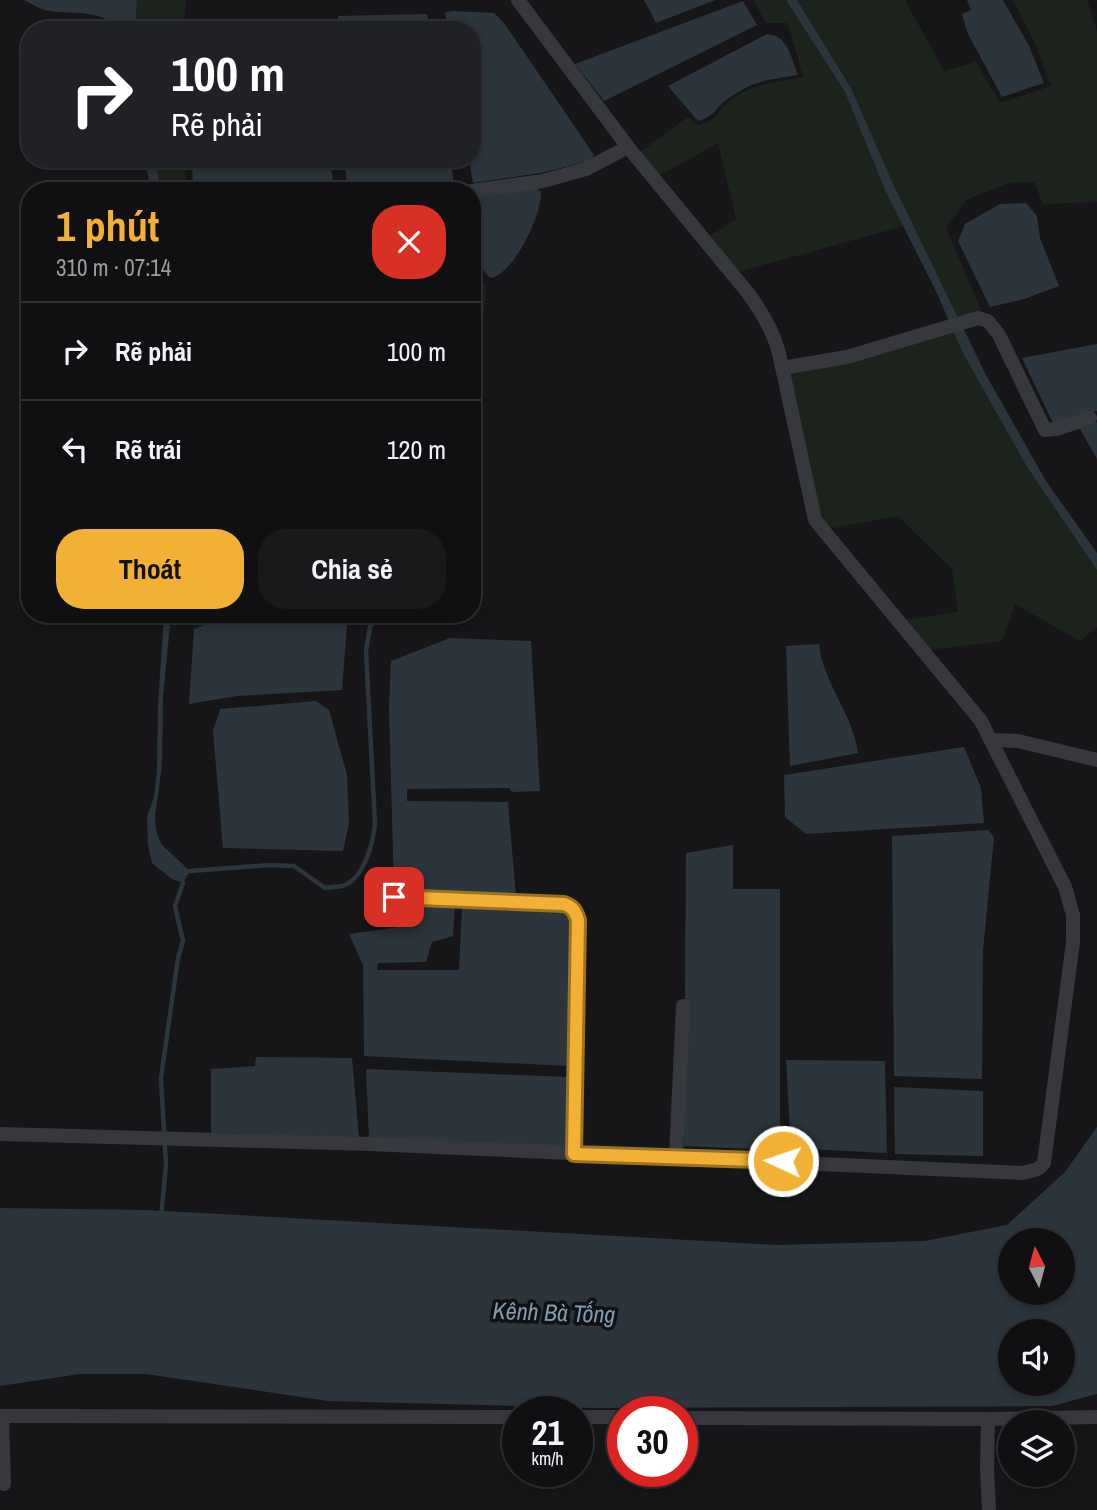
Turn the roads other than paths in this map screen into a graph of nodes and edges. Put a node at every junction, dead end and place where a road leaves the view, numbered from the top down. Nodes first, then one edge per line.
1 (518, 0) edge
2 (628, 147) junction
3 (481, 190) edge
4 (782, 368) junction
5 (1090, 418) dead end
6 (993, 740) junction
7 (1097, 760) edge
8 (394, 897) dead end
9 (682, 1006) dead end
10 (0, 1134) edge
11 (574, 1154) junction
12 (676, 1156) junction
13 (1, 1416) edge
14 (502, 1416) edge
15 (1097, 1417) edge
16 (698, 1418) edge
17 (988, 1419) junction
18 (4, 1484) dead end
19 (989, 1510) edge

1 - 2 street
2 - 3 street
2 - 4 street
4 - 5 street
4 - 6 street
6 - 7 street
6 - 12 street
8 - 11 street
9 - 12 street
10 - 11 street
11 - 12 street
13 - 14 street
13 - 18 street
15 - 17 street
16 - 17 street
17 - 19 street

